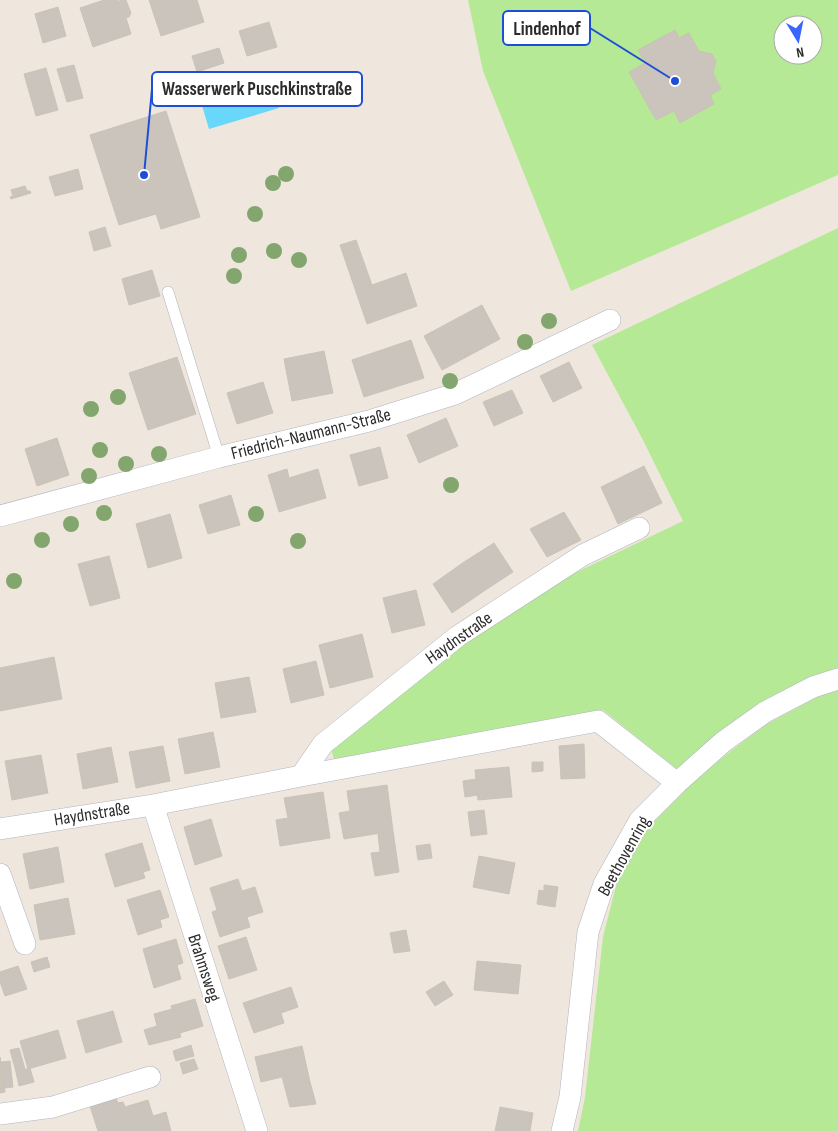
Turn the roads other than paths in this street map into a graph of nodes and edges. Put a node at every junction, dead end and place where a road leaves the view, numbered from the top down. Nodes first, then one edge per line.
1 (168, 292) dead end
2 (610, 320) dead end
3 (219, 457) junction
4 (0, 516) edge
5 (639, 528) dead end
6 (838, 679) edge
7 (301, 776) junction
8 (677, 783) junction
9 (153, 805) junction
10 (0, 829) edge
11 (0, 874) edge
12 (25, 944) dead end
13 (150, 1077) dead end
14 (0, 1114) edge
15 (257, 1131) edge
16 (562, 1131) edge

1 - 3 lane
2 - 3 street, Friedrich-Naumann-Straße
3 - 4 street, Friedrich-Naumann-Straße
5 - 7 street, Haydnstraße
6 - 8 street, Beethovenring
7 - 8 street, Haydnstraße
7 - 9 street, Haydnstraße
8 - 16 street, Beethovenring
9 - 10 street, Haydnstraße
9 - 15 street, Brahmsweg
11 - 12 street
13 - 14 street

